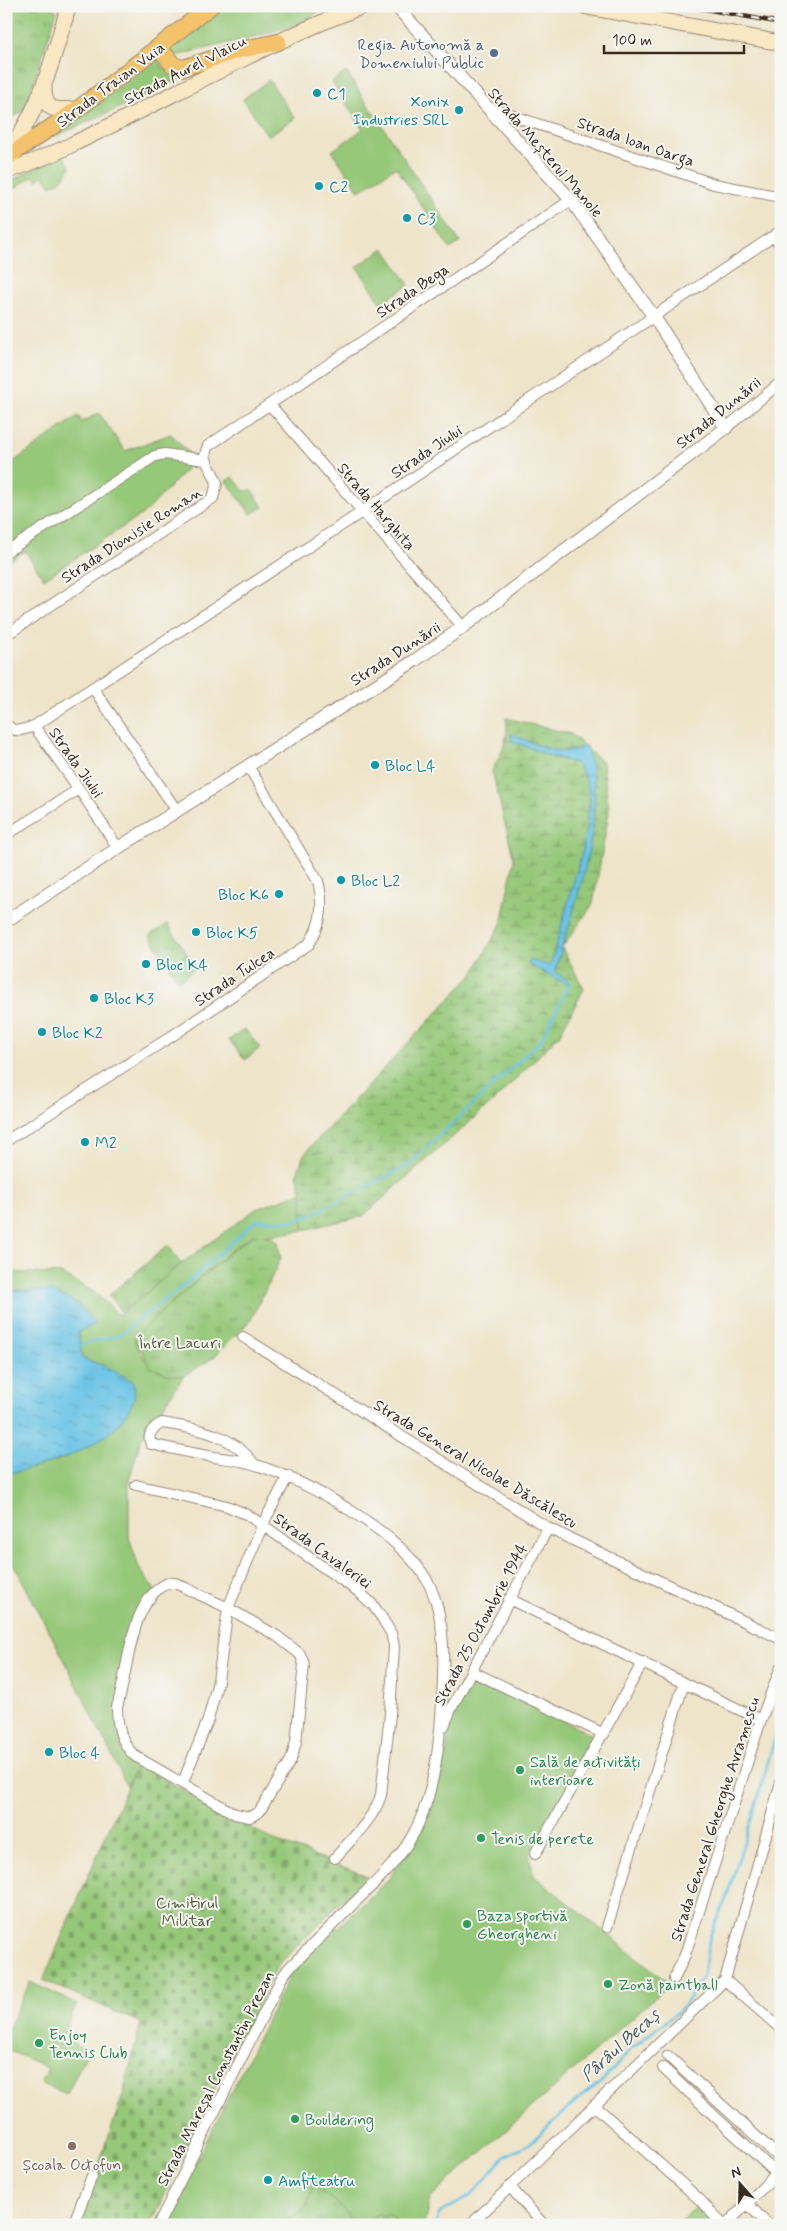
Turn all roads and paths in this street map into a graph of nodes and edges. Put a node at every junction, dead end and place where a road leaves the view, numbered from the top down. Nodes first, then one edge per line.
1 (69, 6) edge
2 (211, 6) edge
3 (339, 6) edge
4 (363, 6) edge
5 (396, 6) edge
6 (582, 6) edge
7 (324, 21) junction
8 (278, 42) junction
9 (781, 43) edge
10 (160, 47) junction
11 (44, 84) junction
12 (484, 106) junction
13 (78, 109) junction
14 (6, 153) edge
15 (6, 158) edge
16 (6, 172) edge
17 (781, 197) edge
18 (571, 200) junction
19 (777, 234) edge
20 (781, 246) edge
21 (654, 318) junction
22 (781, 382) edge
23 (270, 405) junction
24 (726, 428) junction
25 (206, 460) junction
26 (362, 512) junction
27 (6, 552) edge
28 (462, 627) junction
29 (6, 635) edge
30 (93, 688) junction
31 (6, 724) edge
32 (34, 726) junction
33 (248, 766) junction
34 (79, 789) junction
35 (177, 811) junction
36 (6, 835) edge
37 (118, 848) junction
38 (6, 921) edge
39 (6, 1140) edge
40 (244, 1337) dead end
41 (254, 1464) junction
42 (288, 1476) junction
43 (136, 1485) dead end
44 (263, 1524) junction
45 (548, 1528) junction
46 (509, 1599) junction
47 (228, 1608) junction
48 (781, 1639) edge
49 (644, 1662) junction
50 (781, 1667) edge
51 (471, 1671) junction
52 (684, 1683) junction
53 (761, 1720) junction
54 (604, 1734) junction
55 (440, 1735) junction
56 (183, 1782) junction
57 (781, 1782) edge
58 (535, 1854) dead end
59 (334, 1858) dead end
60 (607, 1927) dead end
61 (674, 1979) dead end
62 (725, 1980) junction
63 (781, 2029) edge
64 (668, 2056) dead end
65 (663, 2068) dead end
66 (594, 2105) junction
67 (781, 2159) edge
68 (779, 2172) edge
69 (92, 2176) dead end
70 (510, 2187) junction
71 (748, 2203) junction
72 (73, 2225) edge
73 (158, 2225) edge
74 (470, 2225) edge
75 (544, 2225) edge
76 (724, 2225) edge
77 (768, 2225) edge

1 - 11 main road
2 - 10 main road, Strada Traian Vuia
3 - 7 main road, Strada Aurel Vlaicu
4 - 7 main road, Strada Aurel Vlaicu
5 - 12 street, Strada Meșterul Manole
6 - 9 main road
7 - 8 main road, Strada Aurel Vlaicu
8 - 10 main road
8 - 16 main road, Strada Aurel Vlaicu
10 - 13 main road, Strada Traian Vuia
11 - 13 main road
11 - 14 main road
12 - 17 street, Strada Ioan Oarga
12 - 18 street, Strada Meșterul Manole
13 - 15 main road, Strada Traian Vuia
18 - 21 street, Strada Meșterul Manole
18 - 23 street, Strada Bega
19 - 20 street, Strada Jiului
19 - 21 street, Strada Jiului
21 - 24 street, Strada Meșterul Manole
21 - 26 street, Strada Jiului
22 - 24 street, Strada Dunării
23 - 25 street
23 - 26 street, Strada Harghita
24 - 28 street, Strada Dunării
25 - 27 street
25 - 29 street, Strada Dionisie Roman
26 - 28 street, Strada Harghita
26 - 30 street, Strada Jiului
28 - 33 street, Strada Dunării
30 - 32 street, Strada Jiului
30 - 35 street
31 - 32 street
32 - 34 street, Strada Jiului
33 - 35 street, Strada Dunării
33 - 39 street, Strada Tulcea
34 - 36 street
34 - 37 street, Strada Jiului
35 - 37 street, Strada Dunării
37 - 38 street, Strada Dunării
40 - 45 street, Strada General Nicolae Dăscălescu
41 - 41 street, Strada Mareșal Constantin Prezan
41 - 42 street, Strada Mareșal Constantin Prezan
42 - 44 street
42 - 55 street, Strada Mareșal Constantin Prezan
43 - 44 street, Strada Cavaleriei
44 - 47 street
44 - 59 street, Strada Cavaleriei
45 - 46 street, Strada 25 Octombrie 1944
45 - 48 street, Strada General Nicolae Dăscălescu
46 - 49 street
46 - 51 street, Strada 25 Octombrie 1944
47 - 56 street
47 - 56 street
47 - 56 street
49 - 52 street
49 - 54 street
50 - 53 street, Strada General Gheorghe Avramescu
51 - 54 street
51 - 55 street, Strada 25 Octombrie 1944
52 - 53 street
52 - 60 street
53 - 61 street, Strada General Gheorghe Avramescu
54 - 58 street
55 - 73 street, Strada Mareșal Constantin Prezan
57 - 62 street
62 - 63 street
62 - 66 street
64 - 67 street
65 - 68 street
66 - 70 street
66 - 76 street
68 - 71 street
69 - 72 street
70 - 74 street
70 - 75 street
71 - 76 street
71 - 77 street

